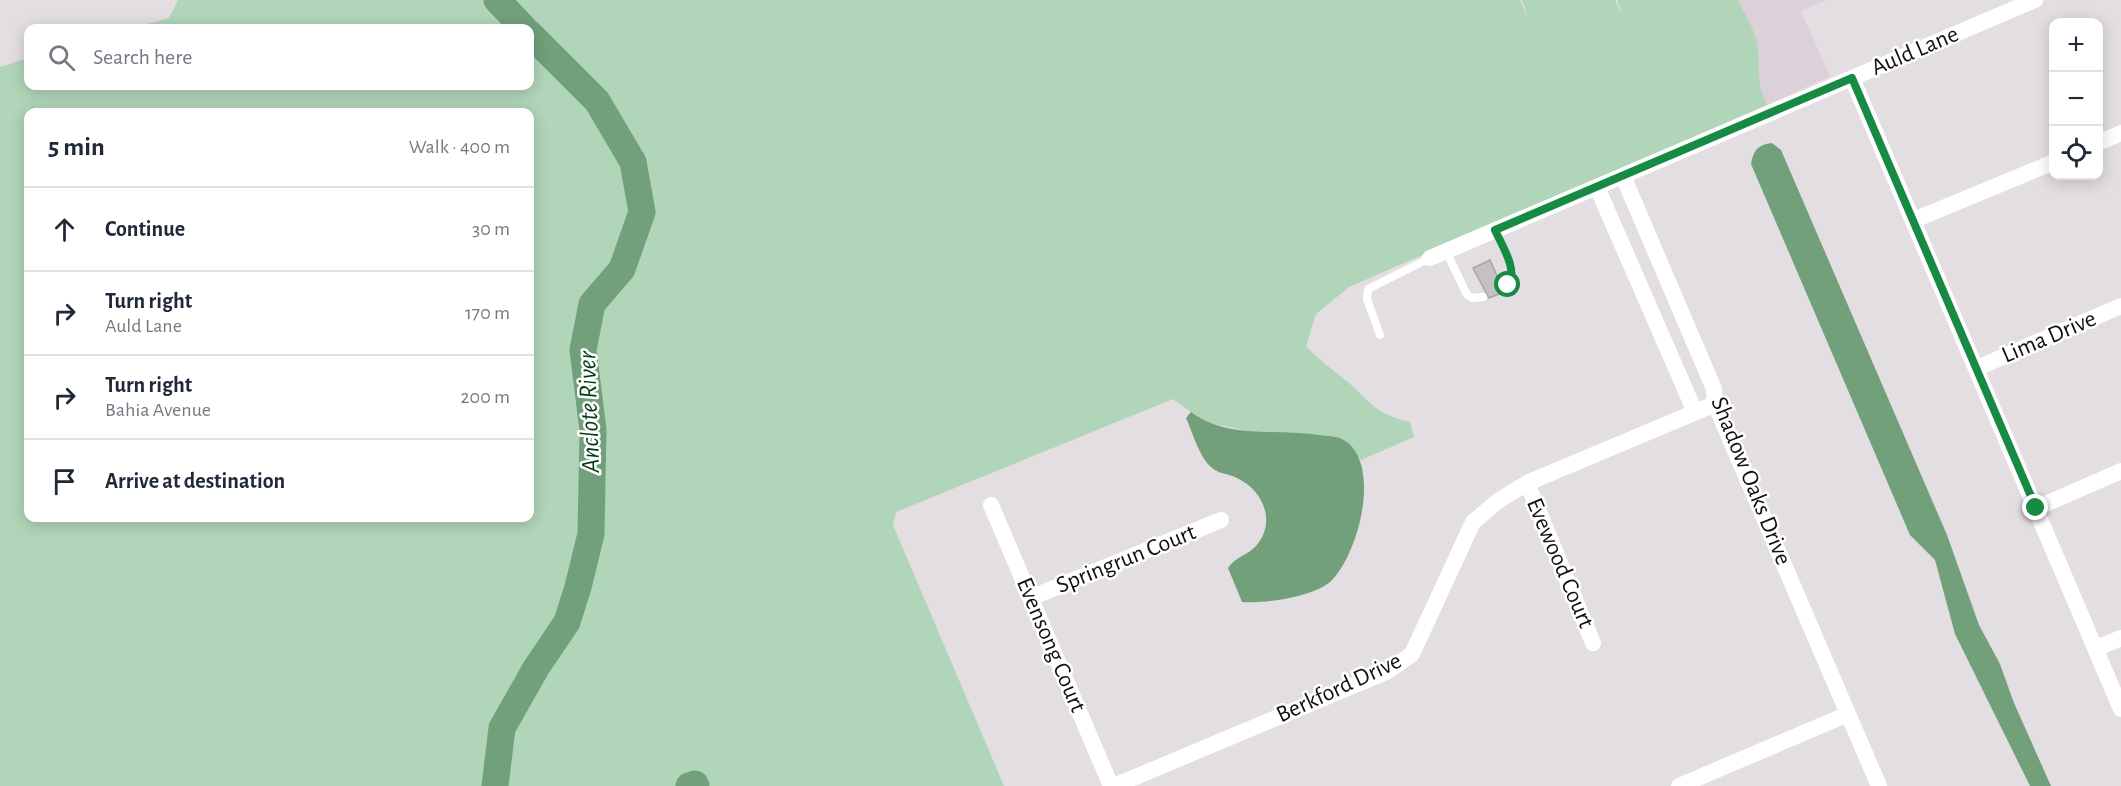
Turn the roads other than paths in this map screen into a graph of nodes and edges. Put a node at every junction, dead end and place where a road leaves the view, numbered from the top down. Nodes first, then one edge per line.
1 (2035, 0) edge
2 (1852, 78) junction
3 (2121, 133) edge
4 (2103, 141) edge
5 (2049, 164) edge
6 (1623, 176) junction
7 (1597, 187) junction
8 (1914, 220) junction
9 (1495, 230) junction
10 (1446, 251) junction
11 (1430, 258) joint
12 (1508, 285) dead end
13 (1483, 297) dead end
14 (2121, 306) edge
15 (1380, 335) dead end
16 (1977, 368) junction
17 (1715, 404) junction
18 (1695, 412) junction
19 (2121, 471) edge
20 (1527, 483) junction
21 (991, 505) dead end
22 (2036, 508) junction
23 (1221, 520) dead end
24 (1030, 598) junction
25 (2121, 638) edge
26 (1593, 642) dead end
27 (2097, 648) junction
28 (2121, 709) edge
29 (1848, 714) junction
30 (1113, 786) edge
31 (1679, 786) edge
32 (1879, 786) edge

1 - 2 street, Auld Lane
2 - 6 street, Auld Lane
2 - 8 street
3 - 4 street
5 - 8 street
6 - 7 street, Auld Lane
6 - 17 street, Shadow Oaks Drive
7 - 9 street, Auld Lane
7 - 18 street, Shadow Oaks Drive
8 - 16 street
9 - 10 street, Auld Lane
9 - 12 lane
10 - 11 street, Auld Lane
10 - 13 lane
11 - 15 lane
14 - 16 street, Lima Drive
16 - 22 street
17 - 18 street, Berkford Drive
17 - 29 street, Shadow Oaks Drive
18 - 20 street, Berkford Drive
19 - 22 street
20 - 26 street, Evewood Court
20 - 30 street, Berkford Drive
21 - 24 street, Evensong Court
22 - 27 street
23 - 24 street, Springrun Court
24 - 30 street, Evensong Court
25 - 27 street
27 - 28 street
29 - 31 street
29 - 32 street, Shadow Oaks Drive

